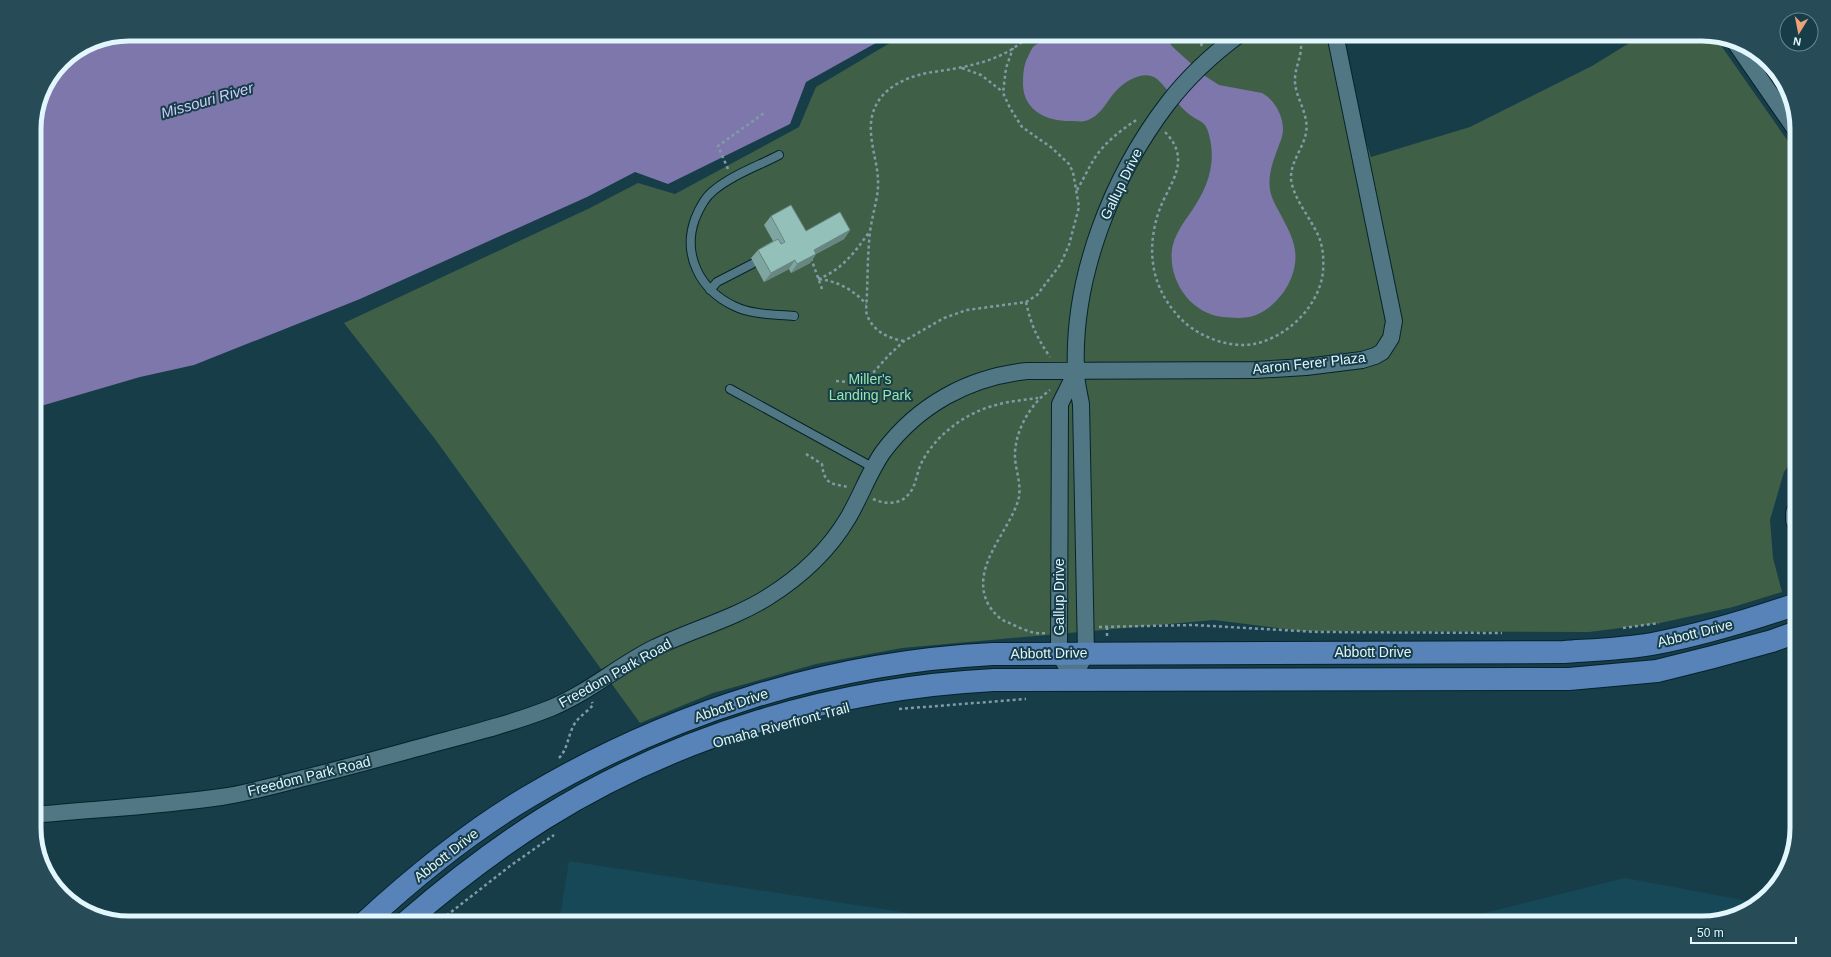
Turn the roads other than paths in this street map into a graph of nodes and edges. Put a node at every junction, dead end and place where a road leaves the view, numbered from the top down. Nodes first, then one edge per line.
1 (1232, 41) edge
2 (1335, 41) edge
3 (1740, 50) edge
4 (1790, 122) edge
5 (780, 155) dead end
6 (752, 264) dead end
7 (710, 290) junction
8 (794, 316) dead end
9 (1076, 372) junction
10 (730, 389) dead end
11 (874, 468) junction
12 (1790, 606) edge
13 (1790, 635) edge
14 (1059, 653) junction
15 (1086, 653) junction
16 (1074, 679) junction
17 (41, 814) edge
18 (372, 916) edge
19 (413, 916) edge

1 - 9 street, Gallup Drive
2 - 9 street, Aaron Ferer Plaza
3 - 4 street
5 - 7 lane
6 - 7 lane
7 - 8 lane
9 - 11 street, Freedom Park Road
9 - 14 street, Gallup Drive
9 - 15 street, Gallup Drive
10 - 11 lane
11 - 17 street, Freedom Park Road
12 - 15 highway, Abbott Drive
13 - 16 highway, Abbott Drive
14 - 15 highway, Abbott Drive
14 - 16 street, Gallup Drive
14 - 18 highway, Abbott Drive
15 - 16 street, Gallup Drive
16 - 19 highway, Abbott Drive

